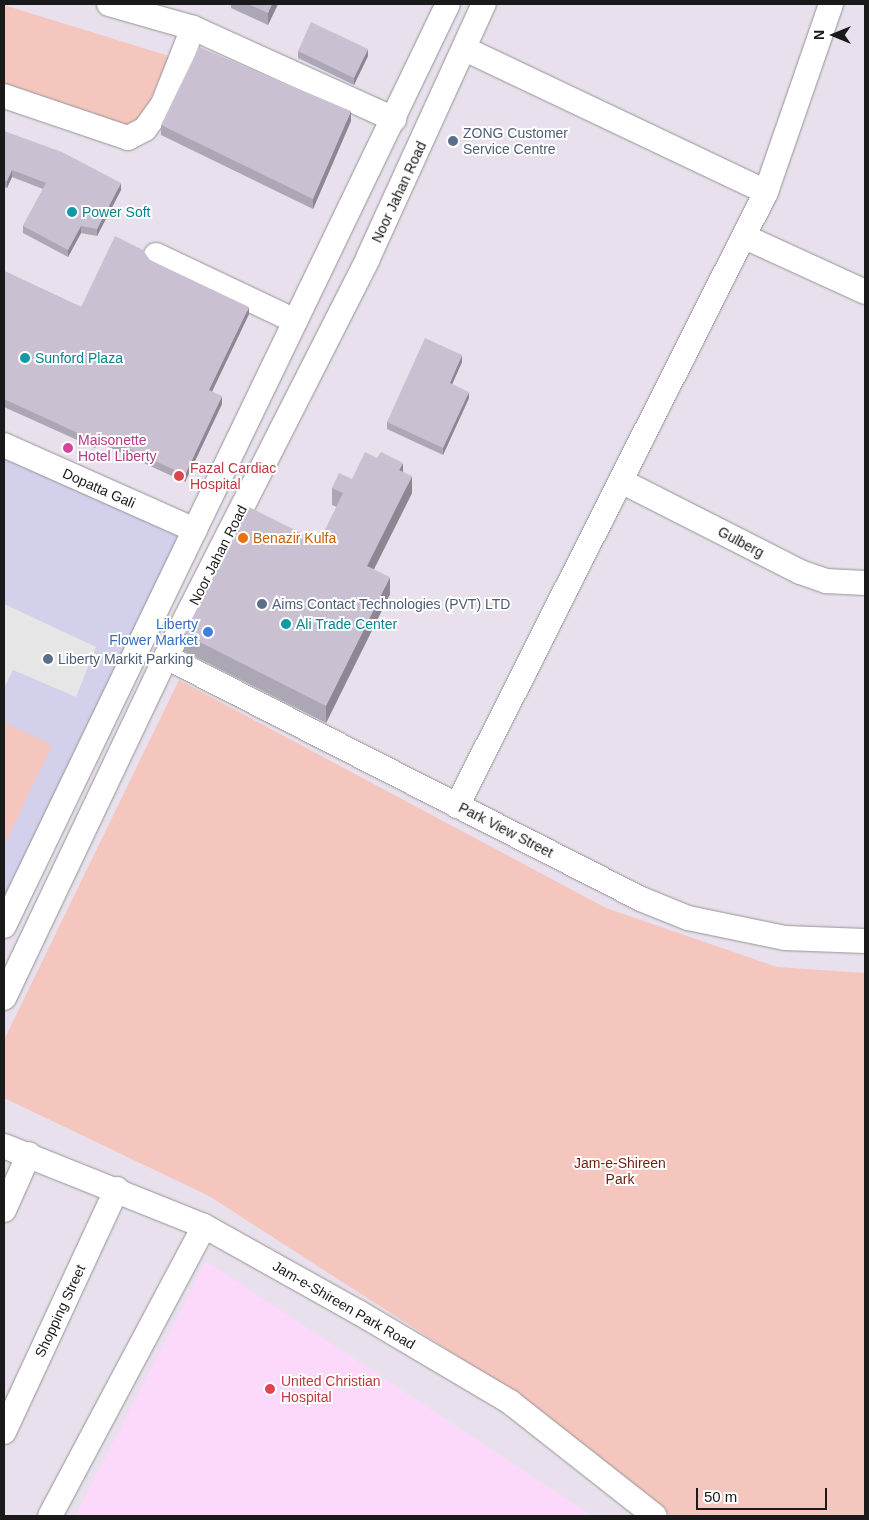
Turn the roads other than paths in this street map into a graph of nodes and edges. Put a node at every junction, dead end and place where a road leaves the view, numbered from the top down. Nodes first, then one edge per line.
1 (109, 4) edge
2 (448, 4) edge
3 (484, 4) edge
4 (831, 4) edge
5 (193, 28) junction
6 (465, 49) junction
7 (4, 96) edge
8 (394, 119) junction
9 (766, 192) junction
10 (744, 237) junction
11 (156, 255) dead end
12 (865, 292) edge
13 (295, 322) junction
14 (4, 445) edge
15 (621, 481) junction
16 (195, 530) junction
17 (865, 583) edge
18 (166, 657) junction
19 (457, 806) junction
20 (4, 926) edge
21 (865, 941) edge
22 (4, 998) edge
23 (4, 1146) edge
24 (29, 1154) junction
25 (117, 1189) junction
26 (4, 1210) edge
27 (204, 1226) junction
28 (4, 1432) edge
29 (50, 1516) edge
30 (655, 1516) edge

1 - 5 street
2 - 8 street
3 - 6 street, Noor Jahan Road
4 - 9 street
5 - 7 street
5 - 8 street
6 - 9 street
6 - 18 street, Noor Jahan Road
8 - 13 street
9 - 10 street
10 - 12 street
10 - 15 street
11 - 13 street
13 - 16 street
14 - 16 street, Dopatta Gali
15 - 17 street, Gulberg
15 - 19 street
16 - 20 street
18 - 19 street, Park View Street
18 - 22 street, Noor Jahan Road
19 - 21 street, Park View Street
23 - 24 street, Jam-e-Shireen Park Road
24 - 25 street, Jam-e-Shireen Park Road
24 - 26 street
25 - 27 street, Jam-e-Shireen Park Road
25 - 28 street, Shopping Street
27 - 29 street
27 - 30 street, Jam-e-Shireen Park Road

